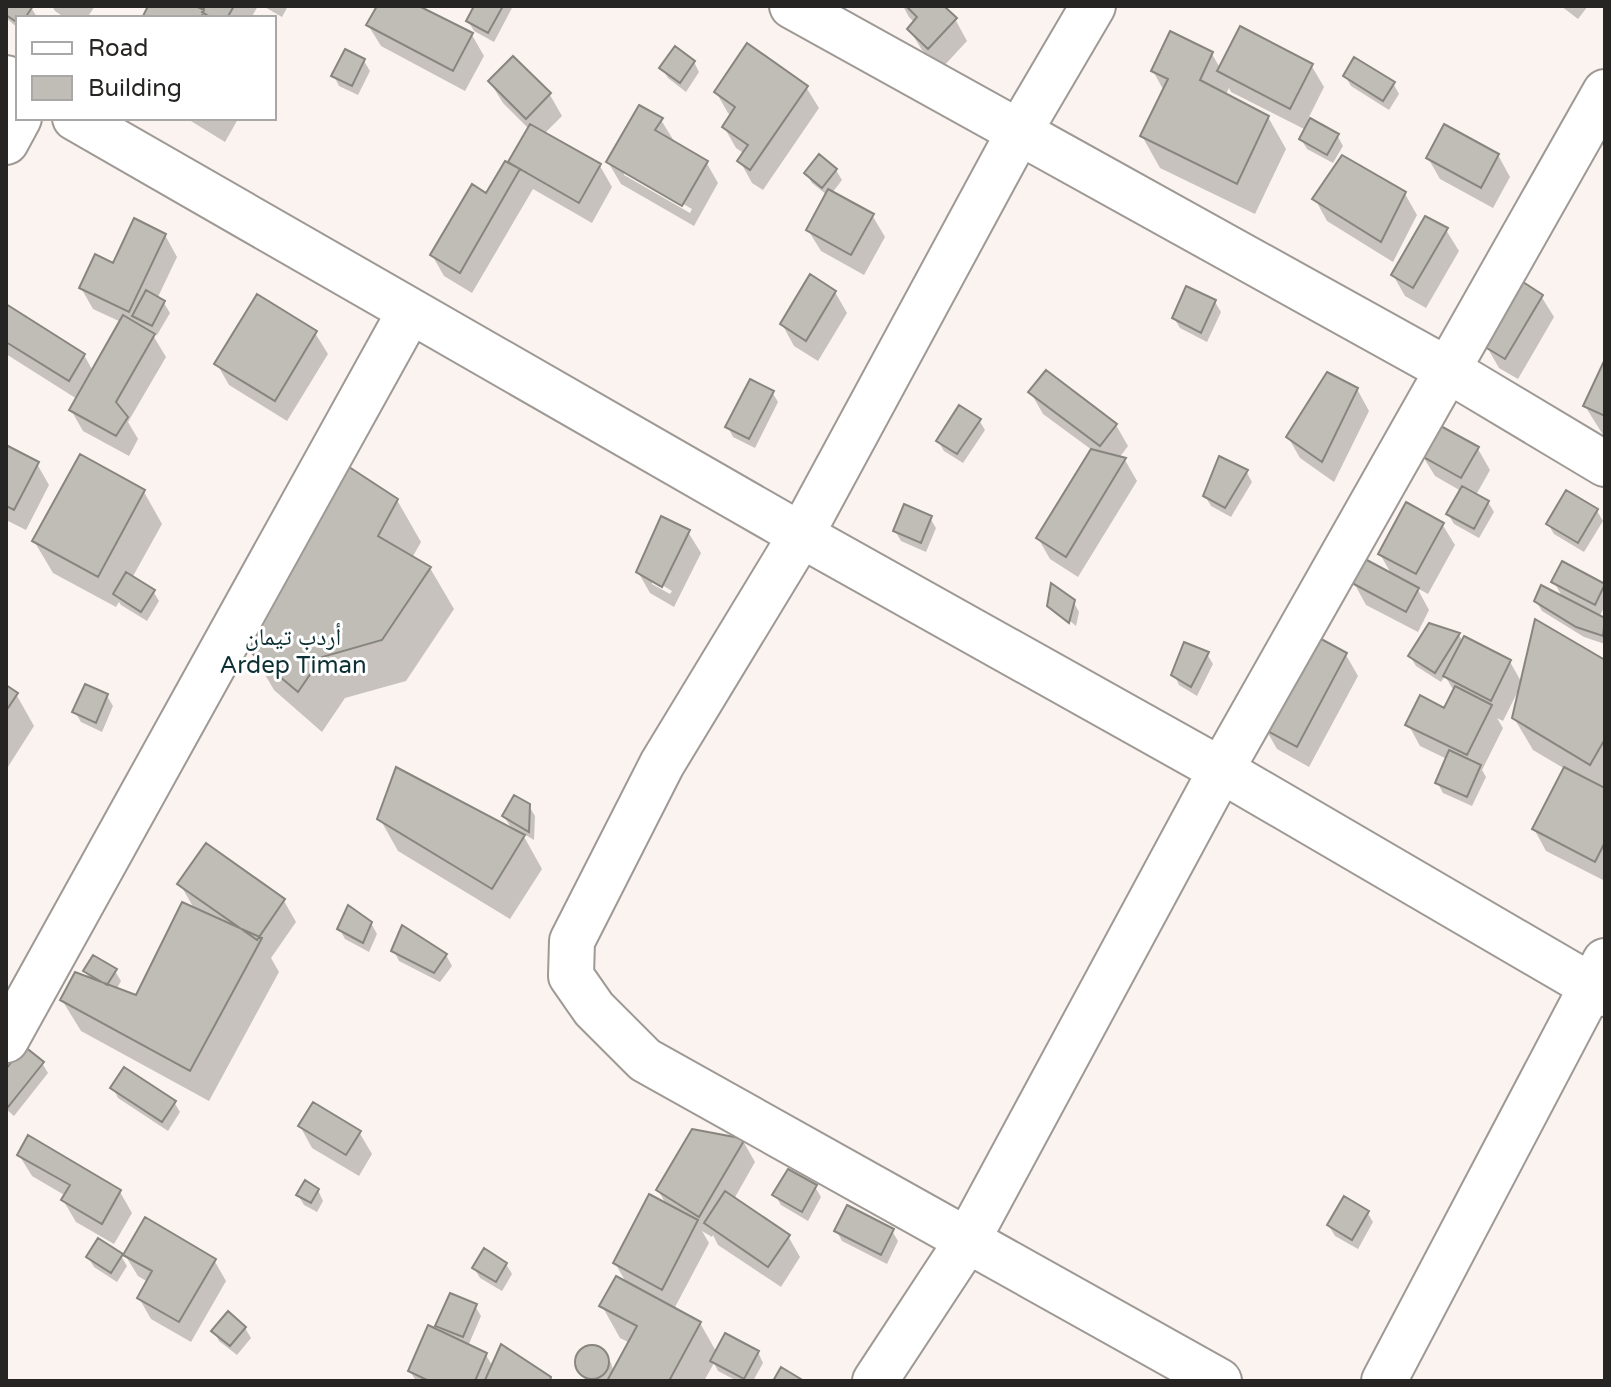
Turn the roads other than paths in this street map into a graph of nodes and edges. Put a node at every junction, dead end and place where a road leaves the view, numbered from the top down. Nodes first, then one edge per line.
1 (792, 6) edge
2 (1093, 6) edge
3 (1605, 92) edge
4 (18, 120) edge
5 (78, 120) edge
6 (1019, 132) junction
7 (6, 142) edge
8 (410, 311) junction
9 (1448, 370) junction
10 (1605, 464) edge
11 (801, 535) junction
12 (1221, 770) junction
13 (1601, 980) edge
14 (6, 1040) edge
15 (967, 1241) junction
16 (875, 1381) edge
17 (1219, 1381) edge
18 (1384, 1381) edge

1 - 6 street
2 - 6 street
3 - 9 street
4 - 7 street
5 - 8 street
6 - 9 street
6 - 11 street
8 - 11 street
8 - 14 street
9 - 10 street
9 - 12 street
11 - 12 street
11 - 15 street
12 - 13 street
12 - 15 street
13 - 18 street
15 - 16 street
15 - 17 street

